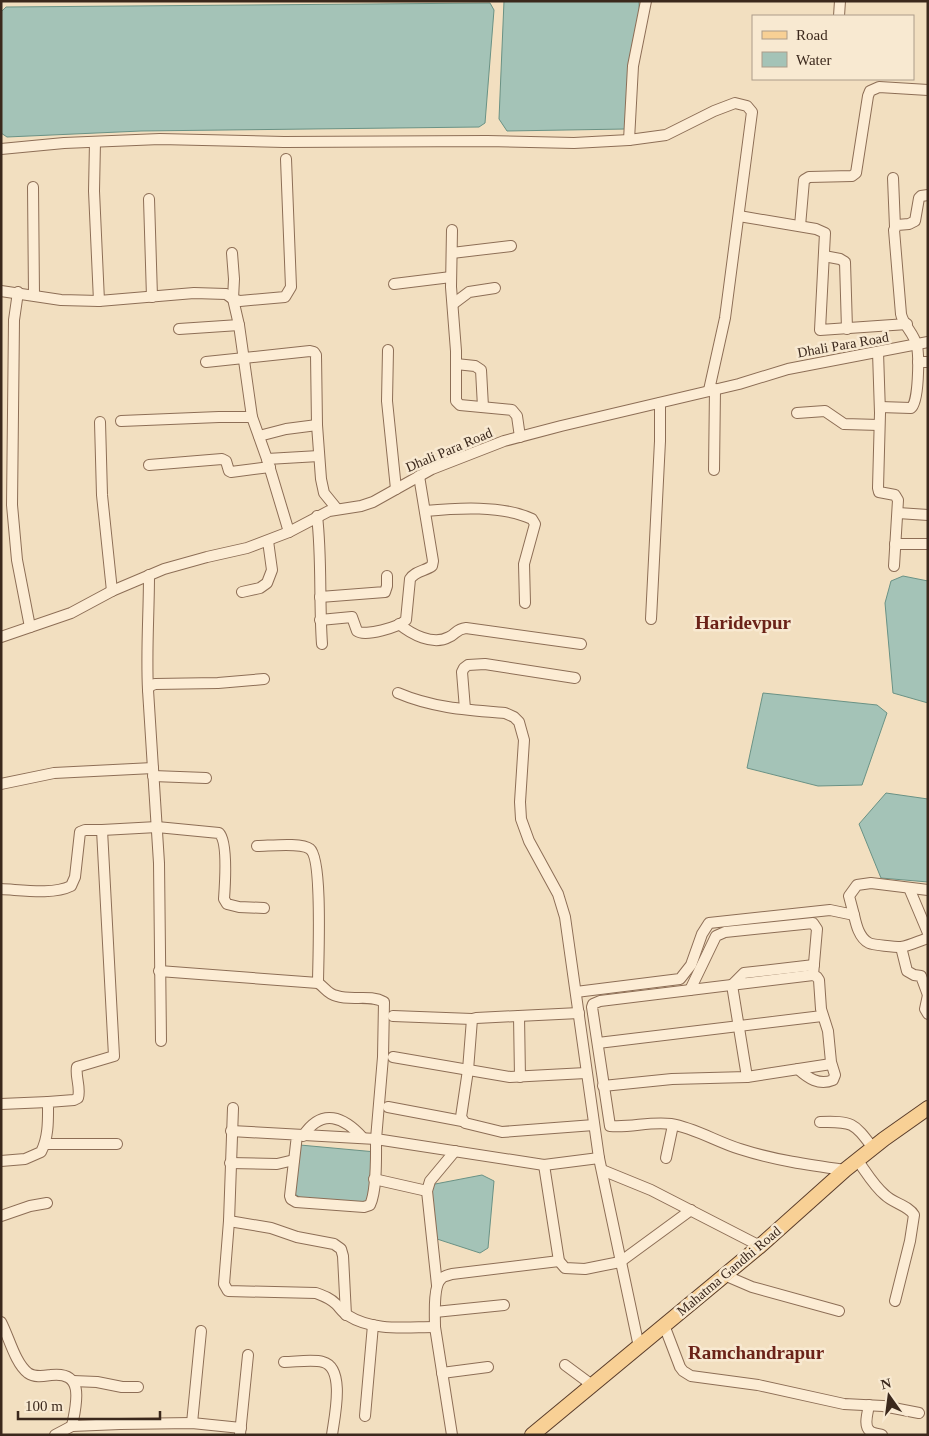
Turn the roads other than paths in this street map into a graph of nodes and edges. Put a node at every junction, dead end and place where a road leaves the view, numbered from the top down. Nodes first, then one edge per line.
1 (646, 1) edge
2 (840, 1) edge
3 (839, 15) edge
4 (928, 90) edge
5 (629, 140) junction
6 (95, 142) junction
7 (1, 149) edge
8 (286, 159) dead end
9 (893, 178) dead end
10 (33, 187) dead end
11 (928, 195) edge
12 (149, 200) dead end
13 (739, 216) junction
14 (800, 226) junction
15 (895, 227) junction
16 (452, 230) dead end
17 (511, 246) dead end
18 (232, 253) dead end
19 (452, 253) junction
20 (824, 256) junction
21 (451, 277) junction
22 (394, 284) dead end
23 (495, 288) dead end
24 (1, 291) edge
25 (18, 292) junction
26 (34, 295) junction
27 (152, 297) junction
28 (233, 299) junction
29 (98, 301) junction
30 (453, 304) junction
31 (907, 324) junction
32 (239, 325) junction
33 (179, 329) dead end
34 (847, 329) junction
35 (928, 342) edge
36 (916, 345) junction
37 (388, 350) dead end
38 (878, 352) junction
39 (244, 358) junction
40 (206, 362) dead end
41 (923, 362) edge
42 (456, 364) junction
43 (712, 389) junction
44 (660, 403) junction
45 (483, 407) junction
46 (880, 408) junction
47 (797, 413) dead end
48 (252, 417) junction
49 (100, 422) dead end
50 (121, 422) dead end
51 (317, 425) junction
52 (879, 425) junction
53 (259, 436) junction
54 (520, 437) junction
55 (319, 456) junction
56 (269, 463) junction
57 (149, 466) dead end
58 (714, 470) dead end
59 (419, 476) junction
60 (396, 489) junction
61 (337, 509) junction
62 (425, 511) junction
63 (898, 513) junction
64 (928, 515) edge
65 (317, 516) junction
66 (289, 532) junction
67 (268, 541) junction
68 (895, 544) junction
69 (928, 544) edge
70 (894, 566) dead end
71 (149, 575) junction
72 (387, 576) dead end
73 (112, 590) junction
74 (242, 592) dead end
75 (320, 597) junction
76 (525, 603) dead end
77 (651, 618) dead end
78 (320, 620) junction
79 (399, 624) junction
80 (30, 627) junction
81 (1, 637) edge
82 (322, 644) dead end
83 (581, 644) dead end
84 (575, 678) dead end
85 (264, 679) dead end
86 (148, 690) junction
87 (398, 693) dead end
88 (465, 710) junction
89 (153, 772) junction
90 (206, 778) dead end
91 (1, 784) edge
92 (157, 827) junction
93 (102, 830) junction
94 (257, 846) dead end
95 (908, 888) junction
96 (1, 889) edge
97 (928, 890) edge
98 (264, 908) dead end
99 (854, 915) junction
100 (928, 933) edge
101 (928, 938) edge
102 (901, 947) junction
103 (814, 970) junction
104 (159, 971) junction
105 (318, 983) junction
106 (732, 985) junction
107 (690, 990) junction
108 (576, 992) junction
109 (928, 995) edge
110 (579, 1013) junction
111 (928, 1014) edge
112 (393, 1016) dead end
113 (518, 1016) junction
114 (822, 1016) junction
115 (472, 1019) junction
116 (738, 1027) junction
117 (161, 1041) dead end
118 (598, 1043) junction
119 (393, 1057) dead end
120 (832, 1064) junction
121 (798, 1069) junction
122 (468, 1070) junction
123 (586, 1073) junction
124 (520, 1077) junction
125 (747, 1077) junction
126 (603, 1086) junction
127 (48, 1102) junction
128 (1, 1104) edge
129 (388, 1106) dead end
130 (233, 1108) dead end
131 (928, 1108) edge
132 (462, 1121) junction
133 (820, 1122) dead end
134 (594, 1124) junction
135 (673, 1125) junction
136 (231, 1131) junction
137 (300, 1136) junction
138 (363, 1138) junction
139 (376, 1139) junction
140 (45, 1144) junction
141 (117, 1144) dead end
142 (873, 1148) junction
143 (455, 1151) junction
144 (599, 1158) junction
145 (666, 1158) dead end
146 (294, 1160) junction
147 (858, 1160) junction
148 (1, 1161) edge
149 (230, 1164) junction
150 (544, 1165) junction
151 (602, 1170) junction
152 (845, 1170) junction
153 (374, 1178) junction
154 (427, 1191) junction
155 (47, 1203) dead end
156 (691, 1210) junction
157 (1, 1216) edge
158 (228, 1221) junction
159 (760, 1246) junction
160 (559, 1261) junction
161 (620, 1262) junction
162 (724, 1275) junction
163 (437, 1284) junction
164 (895, 1301) dead end
165 (504, 1305) dead end
166 (839, 1311) dead end
167 (435, 1312) junction
168 (346, 1315) junction
169 (1, 1322) edge
170 (664, 1325) junction
171 (373, 1326) junction
172 (435, 1327) junction
173 (201, 1331) dead end
174 (639, 1346) junction
175 (248, 1355) dead end
176 (284, 1362) dead end
177 (564, 1365) dead end
178 (488, 1367) dead end
179 (442, 1373) junction
180 (73, 1381) junction
181 (592, 1385) junction
182 (138, 1387) dead end
183 (870, 1406) junction
184 (919, 1413) dead end
185 (365, 1416) dead end
186 (192, 1423) junction
187 (120, 1424) junction
188 (72, 1426) junction
189 (240, 1432) edge
190 (55, 1435) edge
191 (120, 1435) edge
192 (332, 1435) edge
193 (452, 1435) edge
194 (532, 1435) edge
195 (882, 1435) edge

1 - 5 street
2 - 3 street
4 - 14 street
5 - 6 street
5 - 13 street
6 - 7 street
6 - 29 street
8 - 28 street
9 - 15 street
10 - 26 street
11 - 15 street
12 - 27 street
13 - 14 street
13 - 43 street
14 - 20 street
15 - 31 street
16 - 19 street
17 - 19 street
18 - 28 street
19 - 21 street
20 - 34 street
20 - 34 street
21 - 22 street
21 - 30 street
23 - 30 street
24 - 25 street
25 - 26 street
25 - 80 street
26 - 29 street
27 - 28 street
27 - 29 street
28 - 32 street
30 - 42 street
31 - 34 street
31 - 36 street
32 - 33 street
32 - 39 street
35 - 36 street, Dhali Para Road
36 - 38 street, Dhali Para Road
36 - 41 street
37 - 60 street
38 - 43 street, Dhali Para Road
38 - 46 street
39 - 40 street
39 - 48 street
39 - 51 street
41 - 46 street
42 - 45 street
42 - 45 street
43 - 44 street, Dhali Para Road
43 - 58 street
44 - 54 street, Dhali Para Road
44 - 77 street
45 - 54 street
46 - 52 street
47 - 52 street
48 - 50 street
48 - 53 street
49 - 73 street
51 - 53 street
51 - 55 street
52 - 63 street
53 - 56 street
54 - 59 street, Dhali Para Road
55 - 56 street
55 - 61 street
56 - 57 street
56 - 66 street
59 - 60 street, Dhali Para Road
59 - 62 street
60 - 61 street, Dhali Para Road
61 - 65 street, Dhali Para Road
62 - 76 street
62 - 79 street
63 - 64 street
63 - 68 street
65 - 66 street, Dhali Para Road
65 - 75 street
66 - 67 street, Dhali Para Road
67 - 71 street, Dhali Para Road
67 - 74 street
68 - 69 street
68 - 70 street
71 - 73 street, Dhali Para Road
71 - 86 street
72 - 75 street
73 - 80 street, Dhali Para Road
75 - 78 street
78 - 79 street
78 - 82 street
79 - 83 street
80 - 81 street, Dhali Para Road
84 - 88 street
85 - 86 street
86 - 89 street
87 - 88 street
88 - 108 street
89 - 90 street
89 - 91 street
89 - 92 street
92 - 93 street
92 - 98 street
92 - 104 street
93 - 96 street
93 - 127 street
94 - 105 street
95 - 97 street
95 - 99 street
95 - 100 street
99 - 102 street
99 - 108 street
101 - 102 street
102 - 109 street
103 - 106 street
103 - 107 street
103 - 114 street
104 - 105 street
104 - 117 street
105 - 139 street
106 - 107 street
106 - 116 street
107 - 118 street
108 - 110 street
109 - 111 street
110 - 113 street
110 - 123 street
112 - 115 street
113 - 115 street
113 - 124 street
114 - 116 street
114 - 120 street
115 - 122 street
116 - 118 street
116 - 125 street
118 - 126 street
119 - 122 street
120 - 121 street
120 - 121 street
121 - 125 street
122 - 124 street
122 - 132 street
123 - 124 street
123 - 134 street
125 - 126 street
126 - 135 street
127 - 128 street
127 - 140 street
129 - 132 street
130 - 136 street
131 - 142 main road, Mahatma Gandhi Road
132 - 134 street
133 - 142 street
134 - 144 street
135 - 145 street
135 - 152 street
136 - 137 street
136 - 149 street
137 - 138 street
137 - 138 street
137 - 146 street
138 - 139 street
139 - 143 street
139 - 153 street
140 - 141 street
140 - 148 street
142 - 147 main road, Mahatma Gandhi Road
143 - 150 street
143 - 154 street
144 - 150 street
144 - 151 street
146 - 149 street
146 - 153 street
147 - 152 main road, Mahatma Gandhi Road
147 - 164 street
149 - 158 street
150 - 160 street
151 - 156 street
151 - 161 street
152 - 159 main road, Mahatma Gandhi Road
153 - 154 street
154 - 163 street
155 - 157 street
156 - 159 street
156 - 161 street
158 - 168 street
158 - 168 street
159 - 162 main road, Mahatma Gandhi Road
160 - 161 street
160 - 163 street
161 - 174 street
162 - 166 street
162 - 170 main road, Mahatma Gandhi Road
163 - 167 street
165 - 167 street
167 - 172 street
168 - 171 street
169 - 180 street
170 - 174 main road, Mahatma Gandhi Road
170 - 183 street
171 - 172 street
171 - 185 street
172 - 179 street
173 - 186 street
174 - 181 main road, Mahatma Gandhi Road
175 - 189 street
176 - 192 street
177 - 181 street
178 - 179 street
179 - 193 street
180 - 182 street
180 - 188 street
181 - 194 main road, Mahatma Gandhi Road
183 - 184 street
183 - 195 street
186 - 187 street
186 - 189 street
187 - 188 street
187 - 191 street
188 - 190 street

